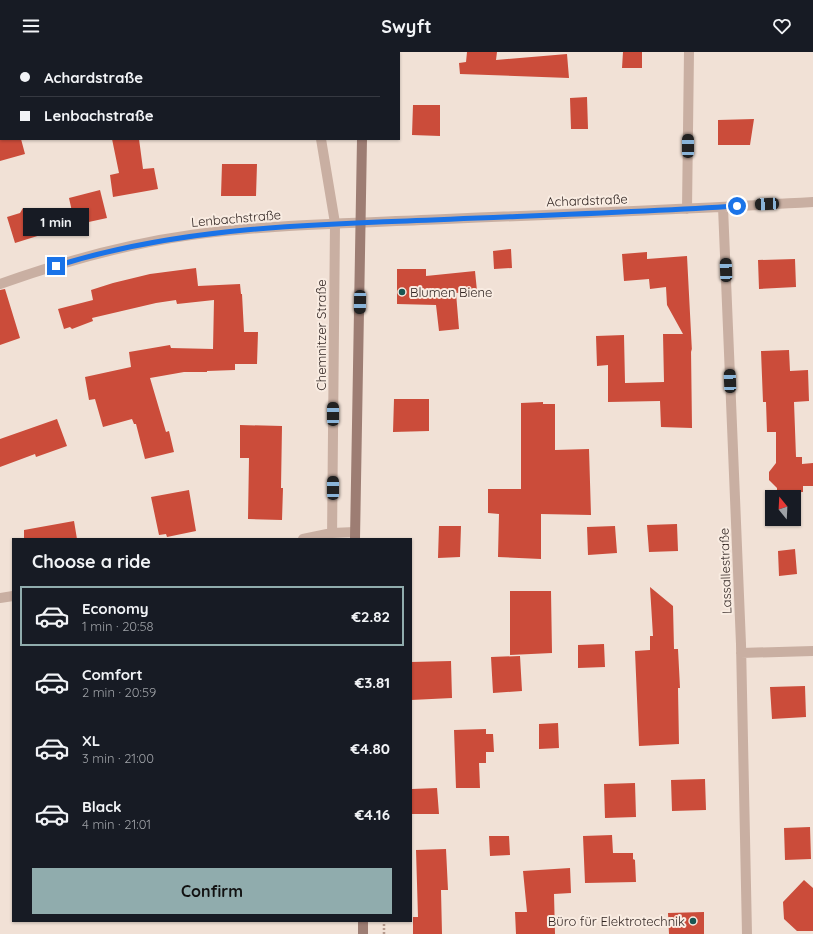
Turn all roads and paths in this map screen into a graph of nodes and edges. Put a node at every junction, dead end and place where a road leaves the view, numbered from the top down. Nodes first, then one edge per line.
1 (689, 52) edge
2 (321, 140) edge
3 (362, 140) edge
4 (813, 202) edge
5 (723, 207) junction
6 (687, 209) junction
7 (362, 222) junction
8 (335, 223) junction
9 (0, 284) edge
10 (332, 536) edge
11 (355, 536) edge
12 (313, 538) edge
13 (12, 596) edge
14 (0, 598) edge
15 (813, 651) edge
16 (741, 653) junction
17 (363, 922) edge
18 (384, 922) edge
19 (363, 934) edge
20 (384, 934) edge
21 (747, 934) edge

1 - 6 street
2 - 8 street, Chemnitzer Straße
3 - 7 main road
4 - 5 street, Achardstraße
5 - 6 street, Achardstraße
5 - 16 street, Lassallestraße
6 - 7 street, Achardstraße
7 - 8 street, Lenbachstraße
7 - 11 main road
8 - 9 street, Lenbachstraße
8 - 10 street, Chemnitzer Straße
10 - 11 street
10 - 12 street
13 - 14 street
15 - 16 street
16 - 21 street, Lassallestraße
17 - 19 main road
18 - 20 path

